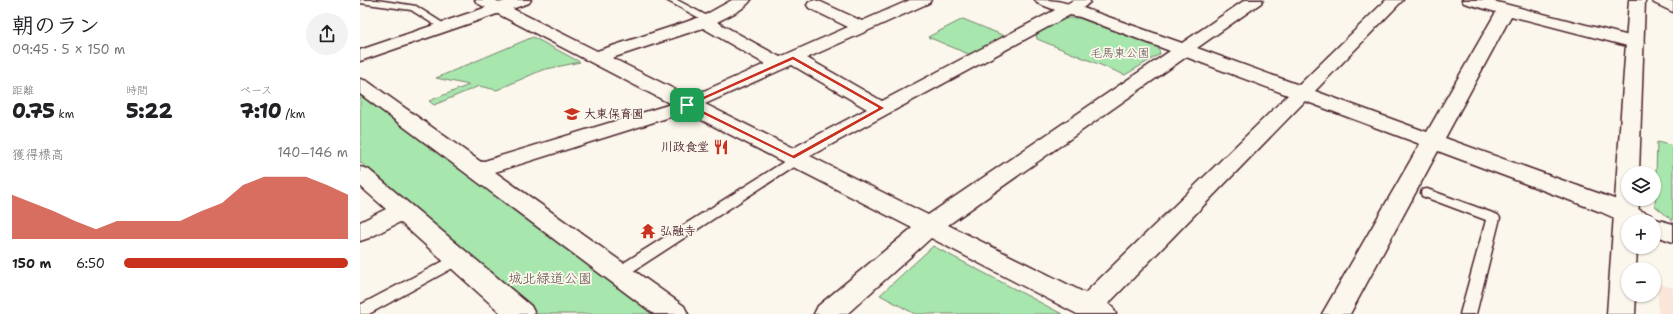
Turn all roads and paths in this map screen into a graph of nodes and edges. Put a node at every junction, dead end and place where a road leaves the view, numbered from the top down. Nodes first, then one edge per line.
1 (360, 0) edge
2 (523, 0) edge
3 (670, 0) edge
4 (743, 0) edge
5 (923, 0) edge
6 (1043, 0) edge
7 (1087, 0) edge
8 (1255, 0) edge
9 (1396, 0) edge
10 (1470, 0) edge
11 (1637, 0) edge
12 (1660, 0) edge
13 (490, 4) edge
14 (815, 5) dead end
15 (1673, 7) edge
16 (1069, 10) junction
17 (1506, 10) junction
18 (706, 20) junction
19 (444, 27) junction
20 (862, 27) junction
21 (1635, 43) junction
22 (1183, 50) junction
23 (360, 56) edge
24 (596, 56) junction
25 (786, 61) junction
26 (360, 85) edge
27 (1302, 94) junction
28 (687, 105) junction
29 (882, 108) junction
30 (1431, 141) junction
31 (795, 158) junction
32 (1628, 166) edge
33 (478, 170) junction
34 (360, 174) edge
35 (1427, 193) dead end
36 (402, 211) junction
37 (1626, 214) edge
38 (930, 226) junction
39 (1661, 229) edge
40 (360, 232) edge
41 (1673, 233) edge
42 (1629, 254) edge
43 (457, 259) junction
44 (619, 273) junction
45 (1095, 311) edge
46 (360, 312) edge
47 (521, 314) edge
48 (674, 314) edge
49 (828, 314) edge
50 (1336, 314) edge
51 (1468, 314) edge
52 (1621, 314) edge

1 - 19 lane
2 - 13 street
3 - 18 lane
4 - 18 street
5 - 20 street
6 - 16 street
7 - 16 street
8 - 22 street
9 - 27 street
10 - 17 street
11 - 21 street
12 - 15 street
13 - 19 street
13 - 24 street
14 - 20 street
16 - 22 street
16 - 29 street
17 - 21 street
17 - 30 street
18 - 24 street
18 - 25 street
19 - 23 street
20 - 25 street
21 - 32 street
22 - 27 street
22 - 38 street
24 - 28 street
25 - 28 street
25 - 29 street
26 - 33 street
27 - 30 street
27 - 45 street
28 - 31 street
28 - 33 street
29 - 31 street
30 - 37 street
30 - 50 street
31 - 38 street
31 - 44 lane
33 - 44 street
34 - 36 street
35 - 51 lane
36 - 40 street
36 - 43 street
38 - 45 street
38 - 49 street
39 - 41 street
42 - 52 street
43 - 46 lane
43 - 47 street
44 - 48 street

